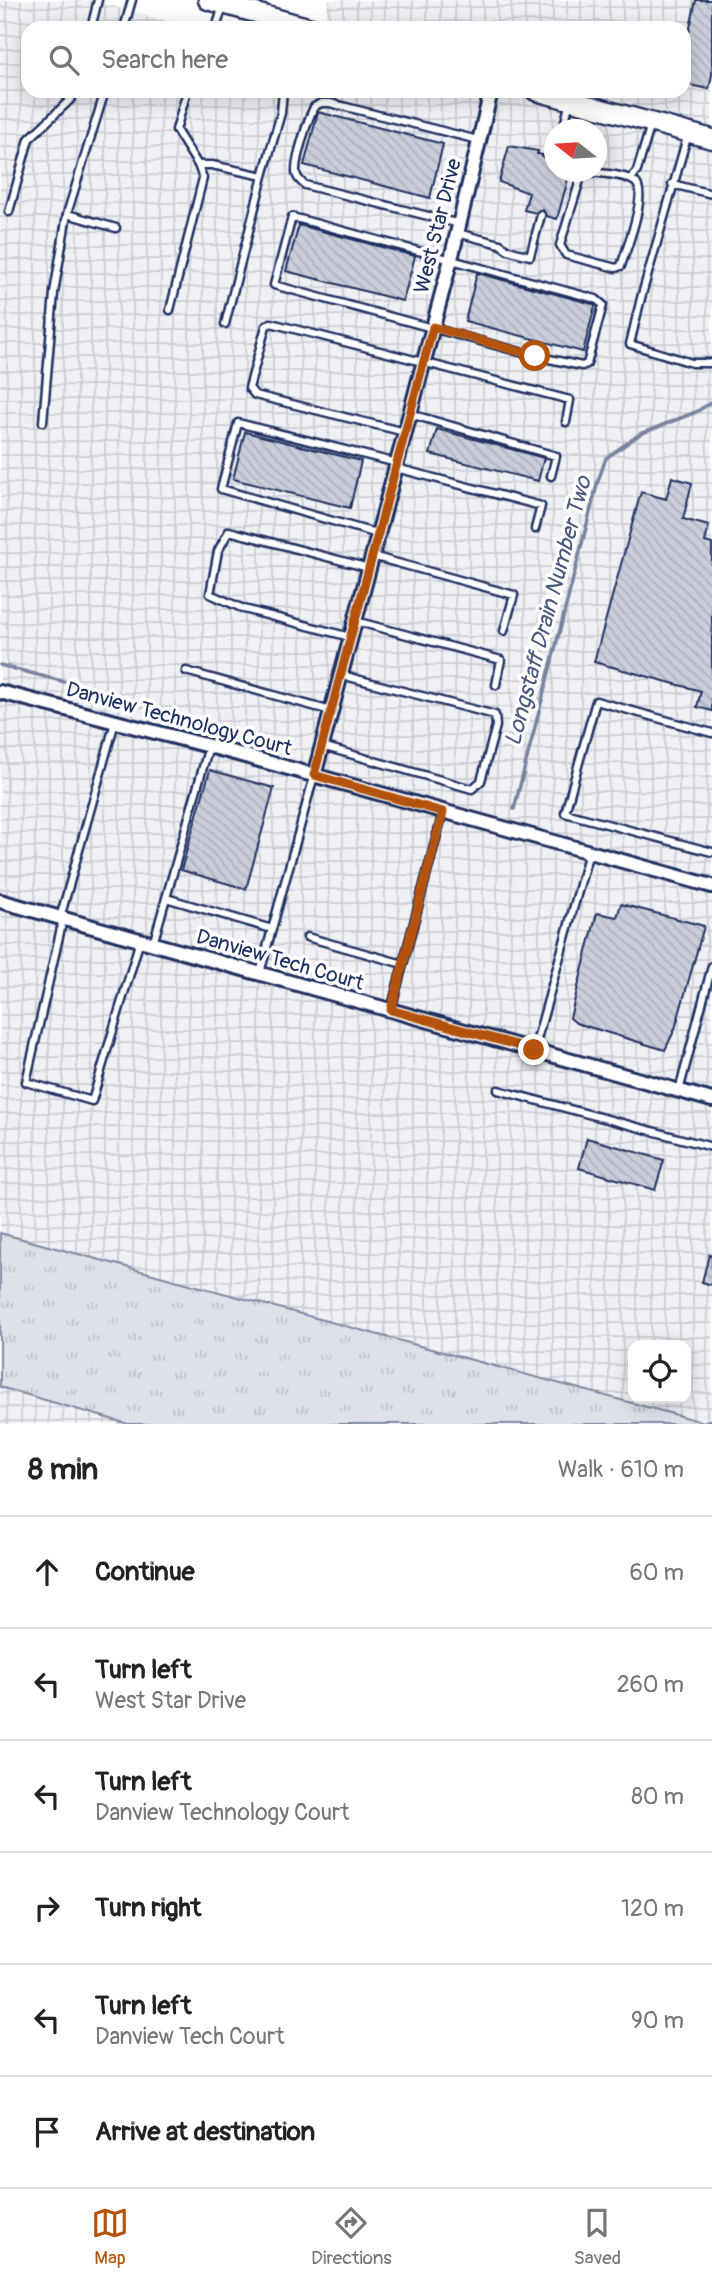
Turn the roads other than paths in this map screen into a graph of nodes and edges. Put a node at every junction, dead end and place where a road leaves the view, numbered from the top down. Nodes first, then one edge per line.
1 (98, 0) edge
2 (132, 0) edge
3 (216, 2) edge
4 (94, 21) edge
5 (126, 21) edge
6 (216, 21) edge
7 (276, 21) edge
8 (72, 98) edge
9 (103, 98) edge
10 (185, 98) edge
11 (282, 98) edge
12 (489, 98) edge
13 (562, 98) edge
14 (570, 100) junction
15 (566, 119) edge
16 (651, 122) junction
17 (688, 132) junction
18 (712, 139) edge
19 (478, 140) junction
20 (198, 165) junction
21 (607, 175) edge
22 (263, 176) junction
23 (631, 179) junction
24 (579, 182) edge
25 (672, 184) junction
26 (712, 194) edge
27 (9, 212) dead end
28 (67, 215) junction
29 (541, 215) dead end
30 (116, 228) dead end
31 (459, 229) junction
32 (451, 259) junction
33 (170, 310) dead end
34 (225, 324) dead end
35 (433, 327) junction
36 (424, 363) junction
37 (712, 363) edge
38 (410, 414) junction
39 (43, 422) dead end
40 (566, 422) dead end
41 (405, 432) junction
42 (396, 465) junction
43 (551, 476) dead end
44 (535, 529) dead end
45 (378, 534) junction
46 (371, 562) junction
47 (355, 621) junction
48 (504, 631) dead end
49 (351, 638) junction
50 (186, 671) dead end
51 (341, 675) junction
52 (496, 685) dead end
53 (0, 692) edge
54 (331, 711) junction
55 (115, 722) junction
56 (712, 733) edge
57 (209, 746) junction
58 (322, 747) junction
59 (314, 775) junction
60 (443, 812) junction
61 (589, 852) junction
62 (712, 852) edge
63 (712, 886) edge
64 (166, 898) junction
65 (0, 901) edge
66 (62, 918) junction
67 (272, 929) junction
68 (307, 937) dead end
69 (147, 942) junction
70 (403, 964) junction
71 (712, 966) edge
72 (260, 974) junction
73 (391, 1010) junction
74 (534, 1050) junction
75 (498, 1090) dead end
76 (679, 1091) junction
77 (712, 1100) edge
78 (712, 1147) edge

1 - 4 lane
2 - 5 lane
3 - 6 lane
3 - 7 street
8 - 27 lane
9 - 28 lane
10 - 20 lane
11 - 22 lane
12 - 19 street, West Star Drive
13 - 14 street
14 - 15 lane
14 - 16 street
16 - 17 street
16 - 23 lane
17 - 18 street
17 - 25 lane
19 - 31 street, West Star Drive
19 - 31 lane
20 - 22 lane
20 - 33 lane
21 - 23 lane
22 - 34 lane
23 - 24 lane
25 - 26 lane
25 - 37 lane
28 - 30 lane
28 - 39 lane
29 - 31 lane
31 - 32 street, West Star Drive
32 - 35 street, West Star Drive
32 - 35 lane
32 - 35 lane
35 - 36 street, West Star Drive
36 - 38 street, West Star Drive
36 - 40 lane
36 - 41 lane
38 - 41 street, West Star Drive
38 - 43 lane
41 - 42 street, West Star Drive
42 - 44 lane
42 - 45 street, West Star Drive
42 - 45 lane
45 - 46 street, West Star Drive
46 - 47 street, West Star Drive
46 - 48 lane
46 - 49 lane
47 - 49 street, West Star Drive
47 - 52 lane
49 - 51 street, West Star Drive
50 - 54 lane
51 - 54 street, West Star Drive
51 - 58 lane
53 - 55 street, Danview Technology Court
54 - 58 street, West Star Drive
55 - 57 street, Danview Technology Court
55 - 66 lane
56 - 62 lane
57 - 59 street, Danview Technology Court
57 - 64 lane
58 - 59 street, West Star Drive
59 - 60 street, Danview Technology Court
59 - 67 lane
60 - 61 street, Danview Technology Court
60 - 70 lane
61 - 63 street, Danview Technology Court
61 - 74 lane
64 - 67 lane
64 - 69 lane
65 - 66 street, Danview Tech Court
66 - 69 street, Danview Tech Court
66 - 69 lane
67 - 72 lane
68 - 70 lane
69 - 72 street, Danview Tech Court
70 - 73 lane
71 - 76 lane
72 - 73 street, Danview Tech Court
73 - 74 street, Danview Tech Court
74 - 76 street, Danview Tech Court
75 - 78 lane
76 - 77 street, Danview Tech Court

